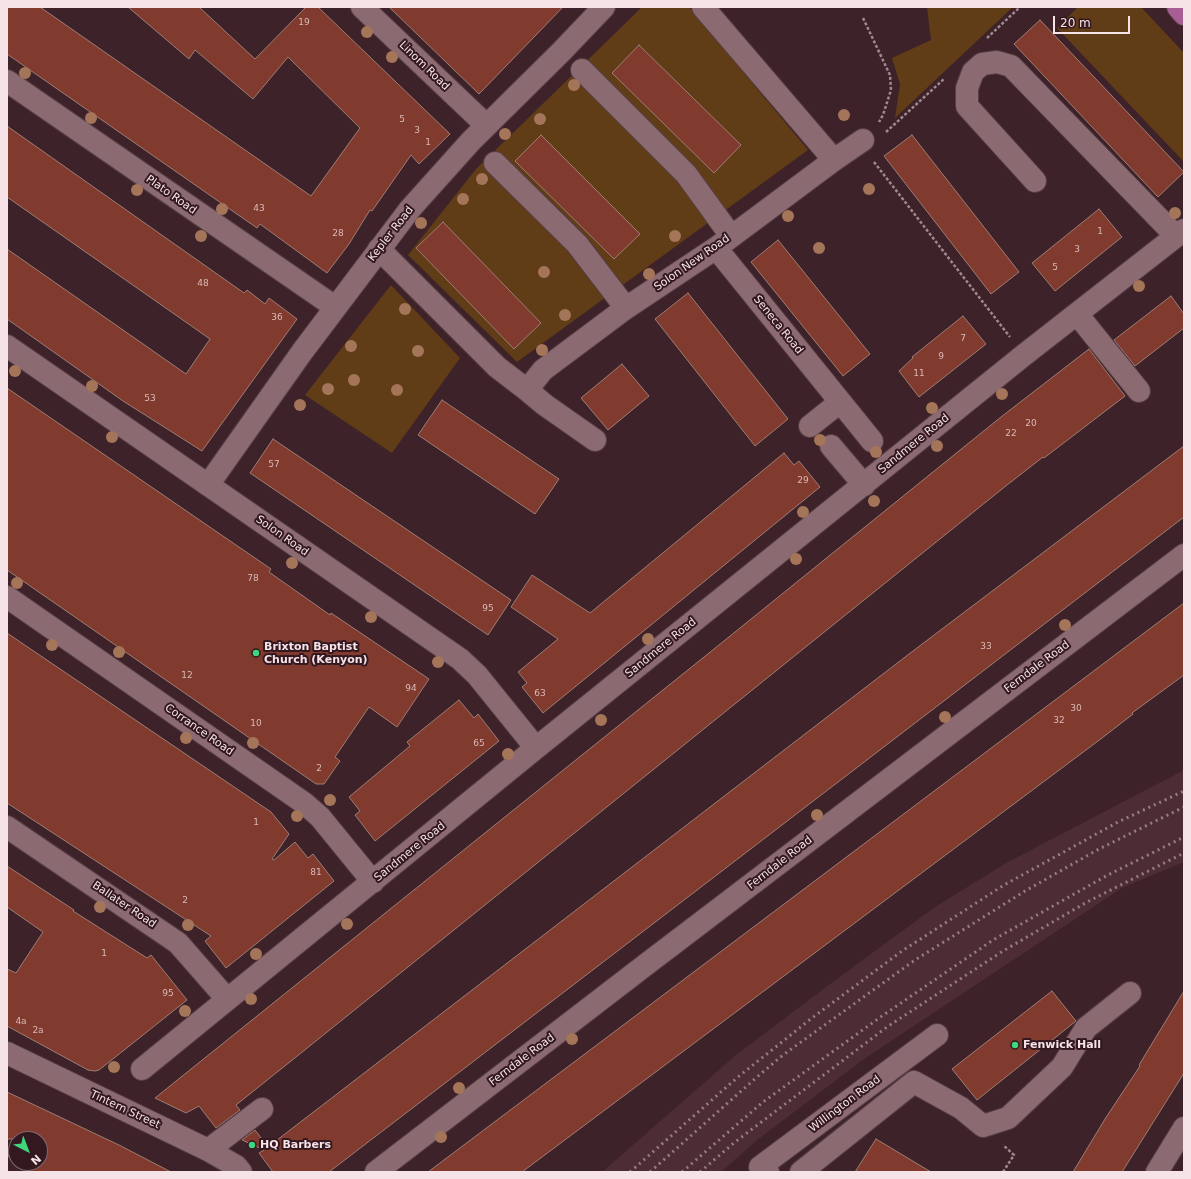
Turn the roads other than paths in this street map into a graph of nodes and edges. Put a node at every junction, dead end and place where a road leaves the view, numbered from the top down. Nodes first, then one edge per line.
1 (362, 7) edge
2 (604, 7) edge
3 (1178, 7) edge
4 (704, 8) edge
5 (1184, 14) edge
6 (582, 70) dead end
7 (7, 81) edge
8 (486, 125) junction
9 (863, 140) road end
10 (834, 160) junction
11 (495, 163) dead end
12 (1035, 180) dead end
13 (1180, 233) edge
14 (724, 242) junction
15 (379, 249) junction
16 (334, 308) junction
17 (626, 308) junction
18 (1077, 314) junction
19 (7, 346) edge
20 (527, 390) junction
21 (1139, 391) dead end
22 (840, 402) junction
23 (810, 426) dead end
24 (595, 440) dead end
25 (872, 441) dead end
26 (831, 446) dead end
27 (864, 485) junction
28 (208, 486) junction
29 (1184, 555) edge
30 (7, 597) edge
31 (536, 748) junction
32 (7, 827) edge
33 (372, 882) junction
34 (1130, 993) dead end
35 (227, 999) junction
36 (937, 1035) dead end
37 (7, 1053) edge
38 (142, 1069) dead end
39 (262, 1108) dead end
40 (1184, 1128) edge
41 (208, 1150) junction
42 (761, 1170) edge
43 (241, 1172) edge
44 (376, 1172) edge
45 (801, 1172) edge
46 (1158, 1172) edge

1 - 8 street, Linom Road
2 - 8 street, Kepler Road
3 - 5 main road
4 - 10 street
6 - 14 street, Seneca Road
7 - 16 street, Plato Road
8 - 15 street, Kepler Road
9 - 10 street, Solon New Road
10 - 14 street, Solon New Road
11 - 17 street
12 - 13 street
13 - 18 street, Sandmere Road
14 - 17 street, Solon New Road
14 - 22 street, Seneca Road
15 - 16 street, Kepler Road
15 - 20 street
16 - 28 street, Kepler Road
17 - 20 street, Solon New Road
18 - 21 street
18 - 27 street, Sandmere Road
19 - 28 street, Solon Road
20 - 24 street
22 - 23 street
22 - 25 street, Seneca Road
26 - 27 street
27 - 31 street, Sandmere Road
28 - 31 street, Solon Road
29 - 44 street, Ferndale Road
30 - 33 street, Corrance Road
31 - 33 street, Sandmere Road
32 - 35 street, Ballater Road
33 - 35 street, Sandmere Road
34 - 45 street
35 - 38 street, Sandmere Road
36 - 42 street, Willington Road
37 - 41 street, Tintern Street
39 - 41 street
40 - 46 street
41 - 43 street, Tintern Street

